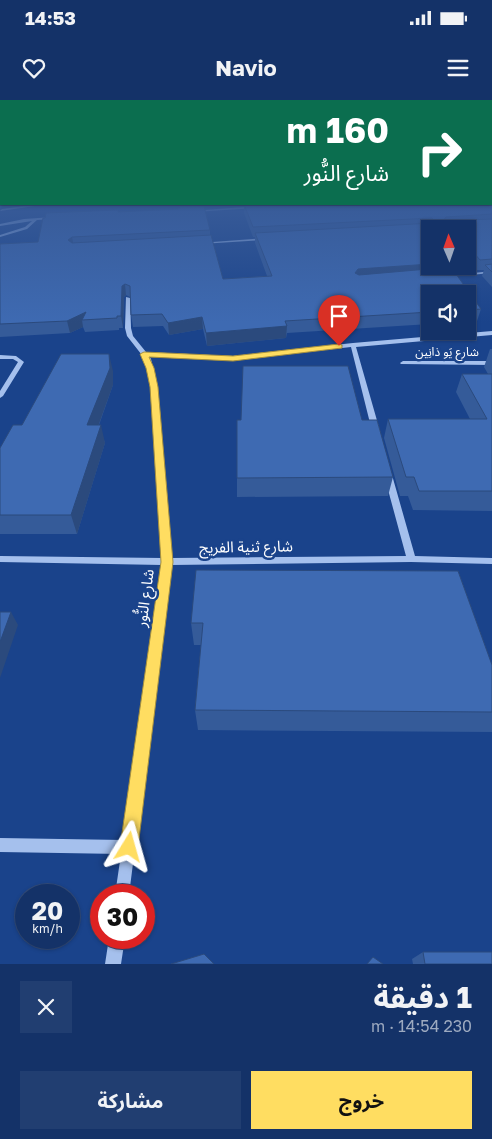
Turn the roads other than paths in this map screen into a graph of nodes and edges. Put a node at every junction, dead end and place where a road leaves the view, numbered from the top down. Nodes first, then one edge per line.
1 (206, 242) edge
2 (192, 243) edge
3 (492, 272) edge
4 (444, 276) edge
5 (128, 298) edge
6 (492, 333) edge
7 (353, 345) junction
8 (144, 354) junction
9 (0, 357) edge
10 (403, 363) dead end
11 (492, 363) edge
12 (0, 396) edge
13 (378, 438) edge
14 (386, 466) edge
15 (411, 559) junction
16 (0, 560) edge
17 (492, 561) edge
18 (167, 562) junction
19 (0, 844) edge
20 (129, 847) junction
21 (124, 884) edge
22 (115, 949) edge
23 (113, 964) edge

1 - 2 street
3 - 4 street
5 - 8 street, شارع النُّور
6 - 7 street
7 - 8 street
7 - 13 street
8 - 18 street, شارع النُّور
9 - 12 street
10 - 11 street, شارع يَو ذانِين
14 - 15 street
15 - 17 street, شارع ثنية الفريج
15 - 18 street, شارع ثنية الفريج
16 - 18 street, شارع ثنية الفريج
18 - 20 street, شارع النُّور
19 - 20 street
20 - 21 street, شارع النُّور
22 - 23 street

